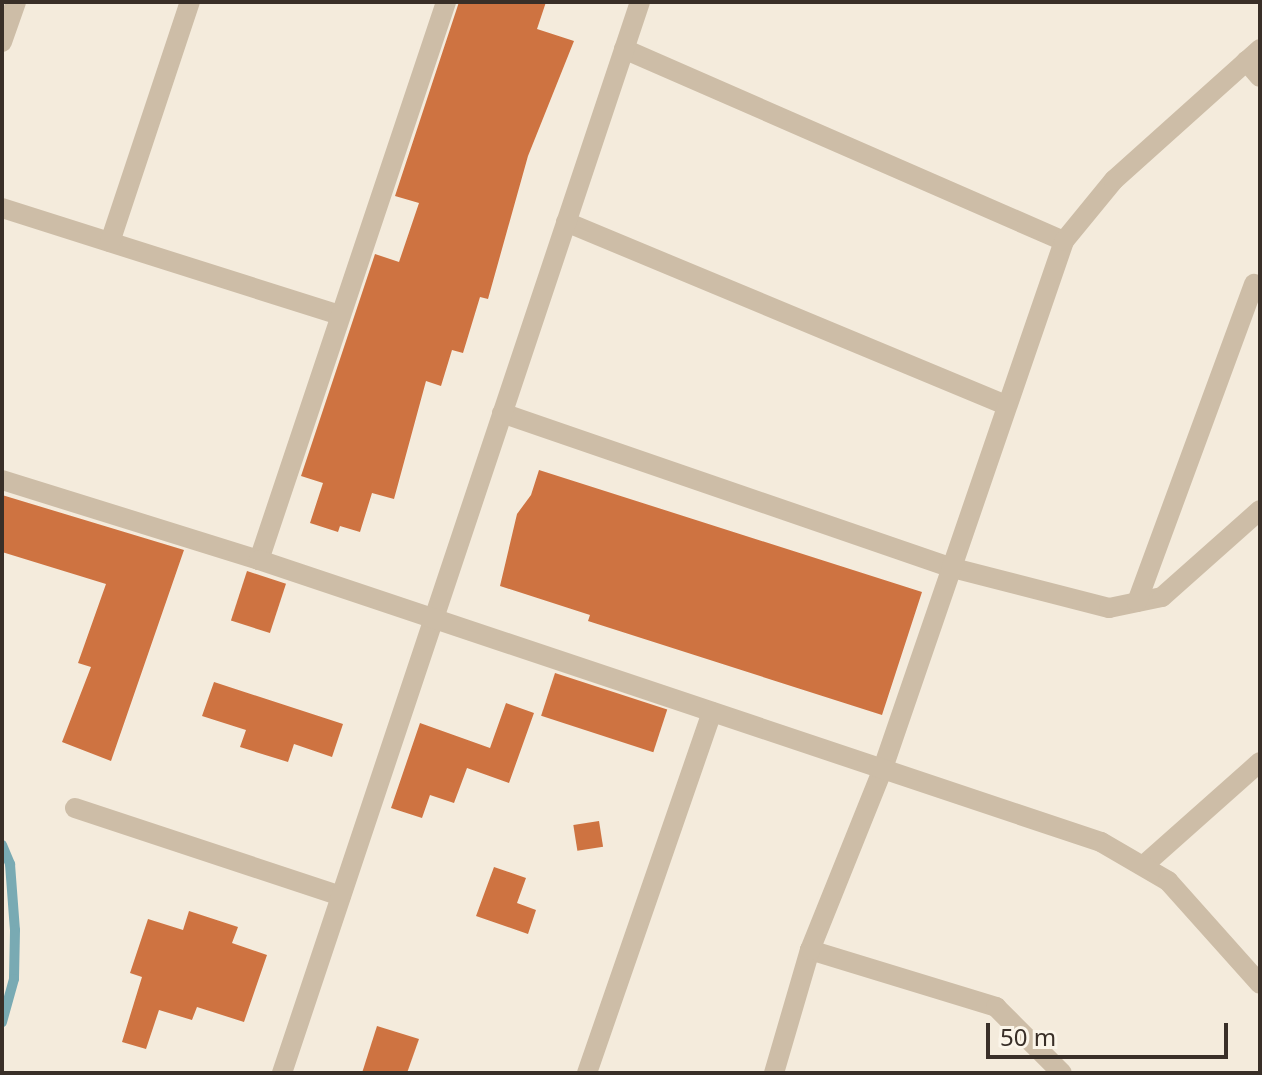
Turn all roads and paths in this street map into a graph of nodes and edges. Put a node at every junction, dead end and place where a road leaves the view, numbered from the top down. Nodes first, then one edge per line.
1 (16, 2) edge
2 (190, 2) edge
3 (446, 2) edge
4 (640, 2) edge
5 (2, 42) edge
6 (624, 49) junction
7 (1253, 55) edge
8 (1260, 77) edge
9 (2, 208) edge
10 (566, 222) junction
11 (1064, 241) junction
12 (110, 242) junction
13 (1254, 284) dead end
14 (340, 315) junction
15 (1006, 405) junction
16 (502, 413) junction
17 (2, 480) edge
18 (1260, 510) edge
19 (259, 560) junction
20 (953, 568) junction
21 (1137, 602) junction
22 (434, 619) junction
23 (712, 712) junction
24 (1260, 762) edge
25 (883, 768) junction
26 (75, 808) dead end
27 (1144, 865) junction
28 (341, 896) junction
29 (810, 950) junction
30 (1260, 984) edge
31 (282, 1073) edge
32 (587, 1073) edge
33 (774, 1073) edge
34 (1062, 1073) edge

1 - 5 street
2 - 12 street
3 - 14 street
4 - 6 street
6 - 10 street
6 - 11 street
7 - 8 street
7 - 11 street
9 - 12 street
10 - 15 street
10 - 16 street
11 - 15 street
12 - 14 street
13 - 21 street
14 - 19 street
15 - 20 street
16 - 20 street
16 - 22 street
17 - 19 street
18 - 21 street
19 - 22 street
20 - 21 street
20 - 25 street
22 - 23 street
22 - 28 street
23 - 25 street
23 - 32 street
24 - 27 street
25 - 27 street
25 - 29 street
26 - 28 street
27 - 30 street
28 - 31 street
29 - 33 street
29 - 34 street

